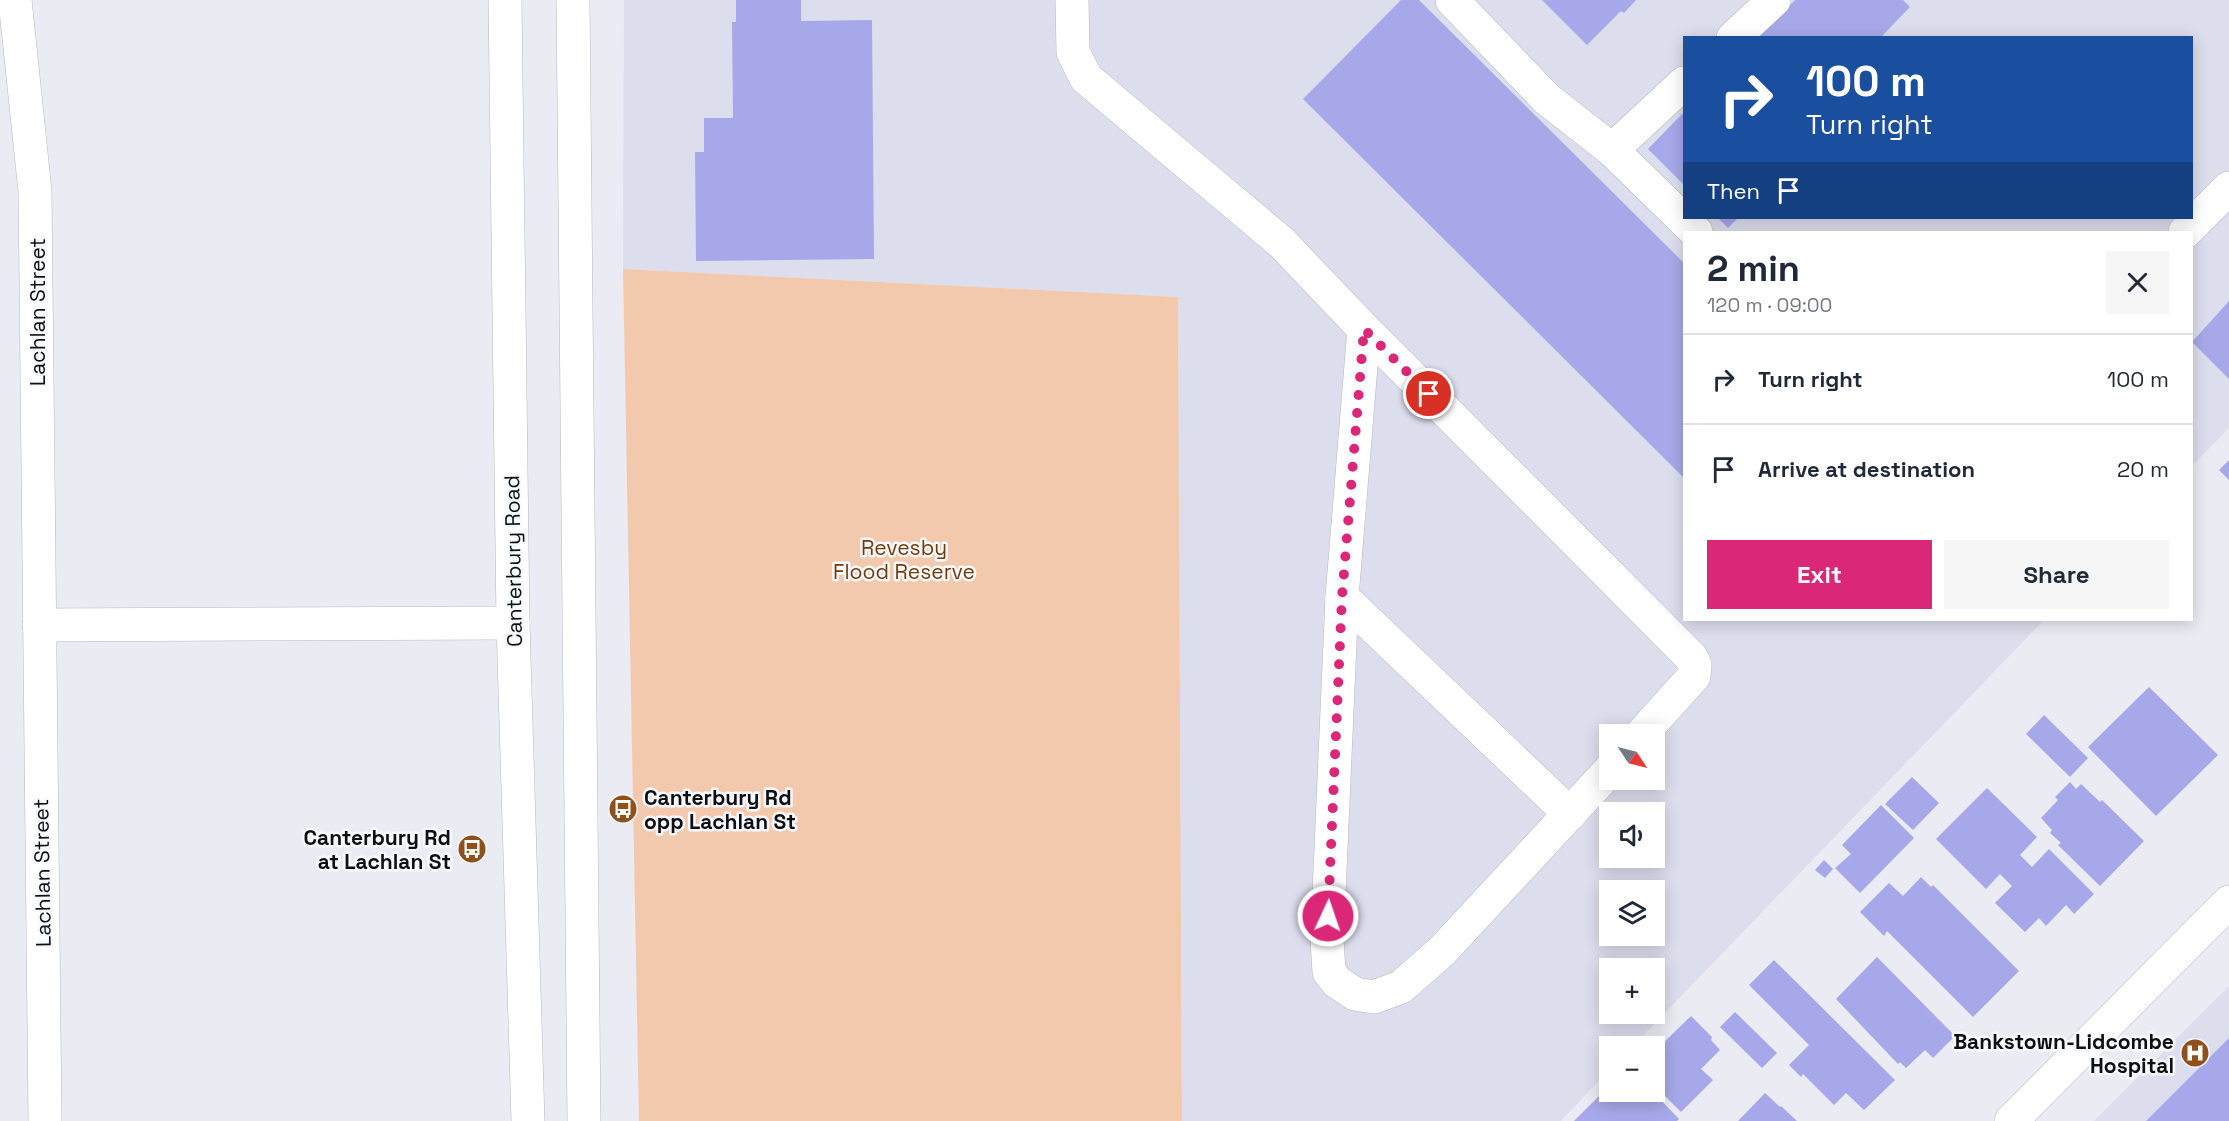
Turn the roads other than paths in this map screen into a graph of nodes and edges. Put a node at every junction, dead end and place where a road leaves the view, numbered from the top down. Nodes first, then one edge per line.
1 (15, 0) edge
2 (505, 0) edge
3 (573, 0) edge
4 (1072, 0) edge
5 (1452, 0) edge
6 (1774, 0) edge
7 (1735, 36) edge
8 (1683, 84) edge
9 (1612, 150) junction
10 (2229, 188) edge
11 (1695, 231) edge
12 (2186, 231) edge
13 (1364, 329) junction
14 (1342, 597) junction
15 (513, 623) junction
16 (39, 625) junction
17 (1651, 724) edge
18 (1599, 782) edge
19 (1570, 814) junction
20 (2229, 902) edge
21 (45, 1121) edge
22 (528, 1121) edge
23 (584, 1121) edge
24 (2011, 1121) edge

1 - 16 main road, Lachlan Street
2 - 15 main road, Canterbury Road
3 - 23 main road
4 - 13 main road
5 - 9 main road
6 - 7 main road
8 - 9 main road
9 - 11 main road
10 - 12 main road
13 - 14 main road
13 - 17 main road
14 - 19 main road
14 - 19 main road
15 - 16 main road
15 - 22 main road, Canterbury Road
16 - 21 main road, Lachlan Street
18 - 19 main road
20 - 24 main road

